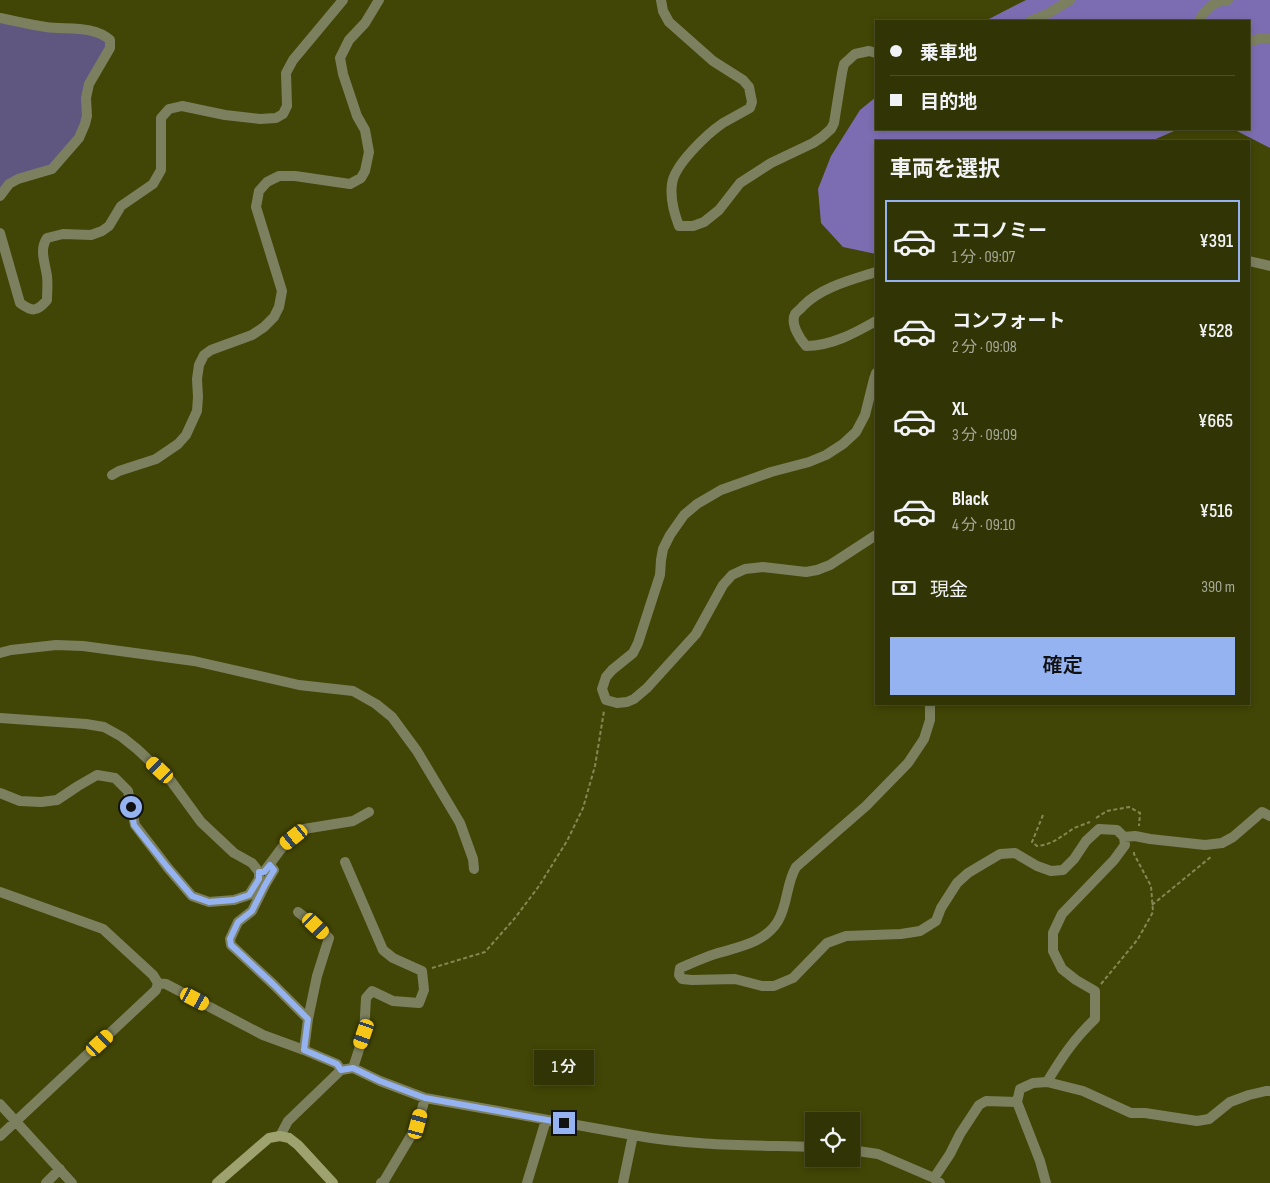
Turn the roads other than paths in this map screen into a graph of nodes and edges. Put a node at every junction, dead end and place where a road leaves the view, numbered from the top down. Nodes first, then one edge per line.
1 (343, 0) edge
2 (379, 0) edge
3 (661, 0) edge
4 (1070, 0) edge
5 (1228, 0) edge
6 (0, 18) edge
7 (1032, 20) edge
8 (1200, 20) edge
9 (1270, 38) edge
10 (1250, 42) edge
11 (875, 53) edge
12 (0, 196) edge
13 (0, 233) edge
14 (1250, 261) edge
15 (1270, 266) edge
16 (875, 272) edge
17 (875, 322) edge
18 (875, 376) edge
19 (112, 475) dead end
20 (875, 536) edge
21 (0, 652) edge
22 (930, 705) edge
23 (0, 718) edge
24 (0, 792) edge
25 (369, 812) dead end
26 (1270, 816) edge
27 (1129, 836) junction
28 (345, 862) dead end
29 (270, 865) junction
30 (474, 869) dead end
31 (259, 872) junction
32 (0, 892) edge
33 (298, 912) dead end
34 (158, 983) junction
35 (308, 1019) junction
36 (304, 1050) junction
37 (353, 1068) junction
38 (341, 1070) junction
39 (1048, 1082) junction
40 (1270, 1091) edge
41 (425, 1098) junction
42 (1016, 1102) junction
43 (0, 1104) edge
44 (546, 1120) junction
45 (16, 1121) junction
46 (0, 1136) edge
47 (280, 1136) junction
48 (633, 1136) junction
49 (805, 1148) edge
50 (860, 1151) edge
51 (60, 1170) junction
52 (933, 1180) edge
53 (46, 1183) edge
54 (72, 1183) edge
55 (217, 1183) edge
56 (333, 1183) edge
57 (382, 1183) edge
58 (527, 1183) edge
59 (623, 1183) edge
60 (1046, 1183) edge

1 - 13 street
2 - 19 street
3 - 11 street
4 - 7 street
5 - 8 street
6 - 12 street
9 - 10 street
14 - 15 street
16 - 17 street
18 - 20 street
21 - 30 street
22 - 27 street
23 - 31 street
24 - 31 street
25 - 29 street
26 - 27 street
27 - 39 street
28 - 37 street
29 - 31 street
29 - 35 street
32 - 34 street
33 - 35 street
34 - 36 street
34 - 45 street
35 - 36 street
36 - 38 street
37 - 38 street
37 - 41 street
38 - 47 street
39 - 40 street
39 - 42 street
41 - 44 street
41 - 57 street
42 - 52 street
42 - 60 street
43 - 45 street
44 - 48 street
44 - 58 street
45 - 46 street
45 - 51 street
47 - 55 main road
47 - 56 main road
48 - 49 street
48 - 59 street
50 - 52 street
51 - 53 street
51 - 54 street

